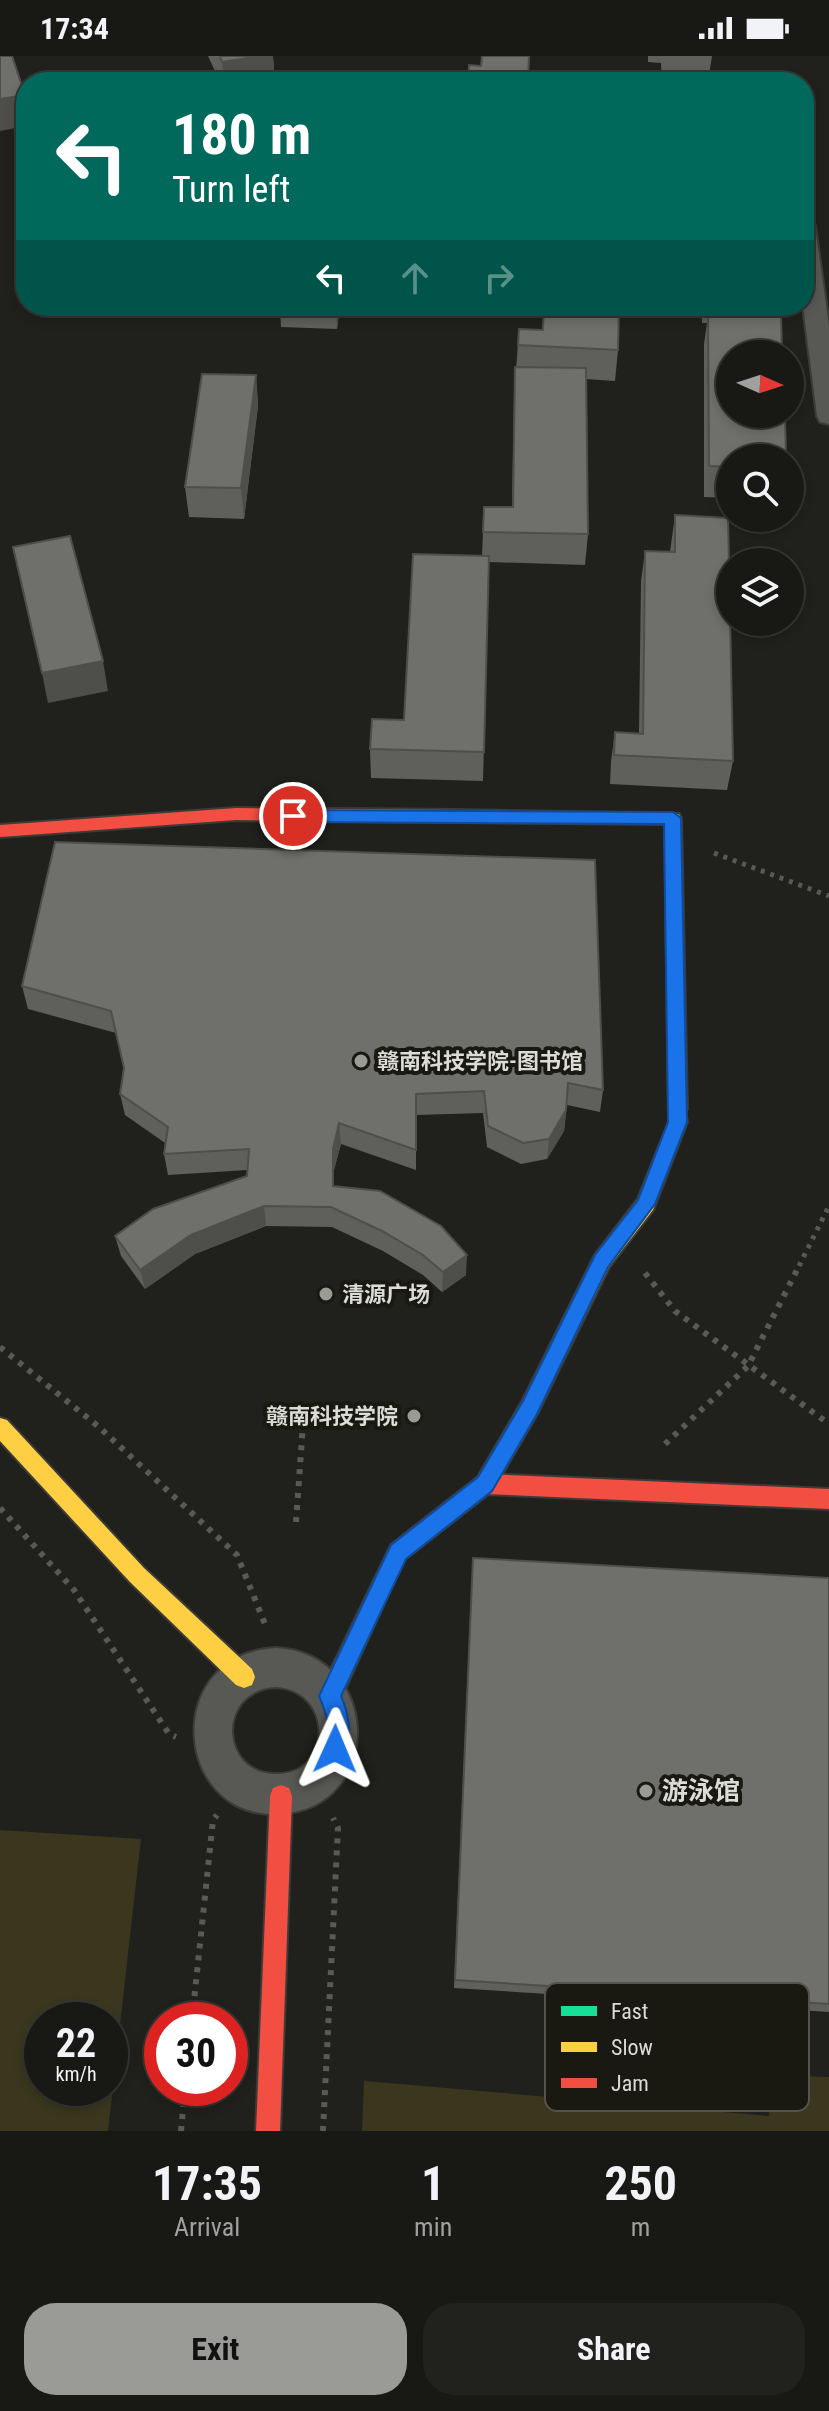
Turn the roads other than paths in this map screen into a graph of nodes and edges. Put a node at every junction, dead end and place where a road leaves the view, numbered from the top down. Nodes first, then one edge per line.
1 (814, 302) edge
2 (829, 416) edge
3 (0, 831) edge
4 (0, 1427) edge
5 (485, 1484) junction
6 (829, 1499) edge
7 (244, 1677) junction
8 (330, 1696) junction
9 (298, 1788) junction
10 (268, 2131) edge

1 - 2 street
3 - 5 street
4 - 7 street
5 - 6 street
5 - 8 street
7 - 8 street
7 - 9 street
8 - 9 street
9 - 10 street

